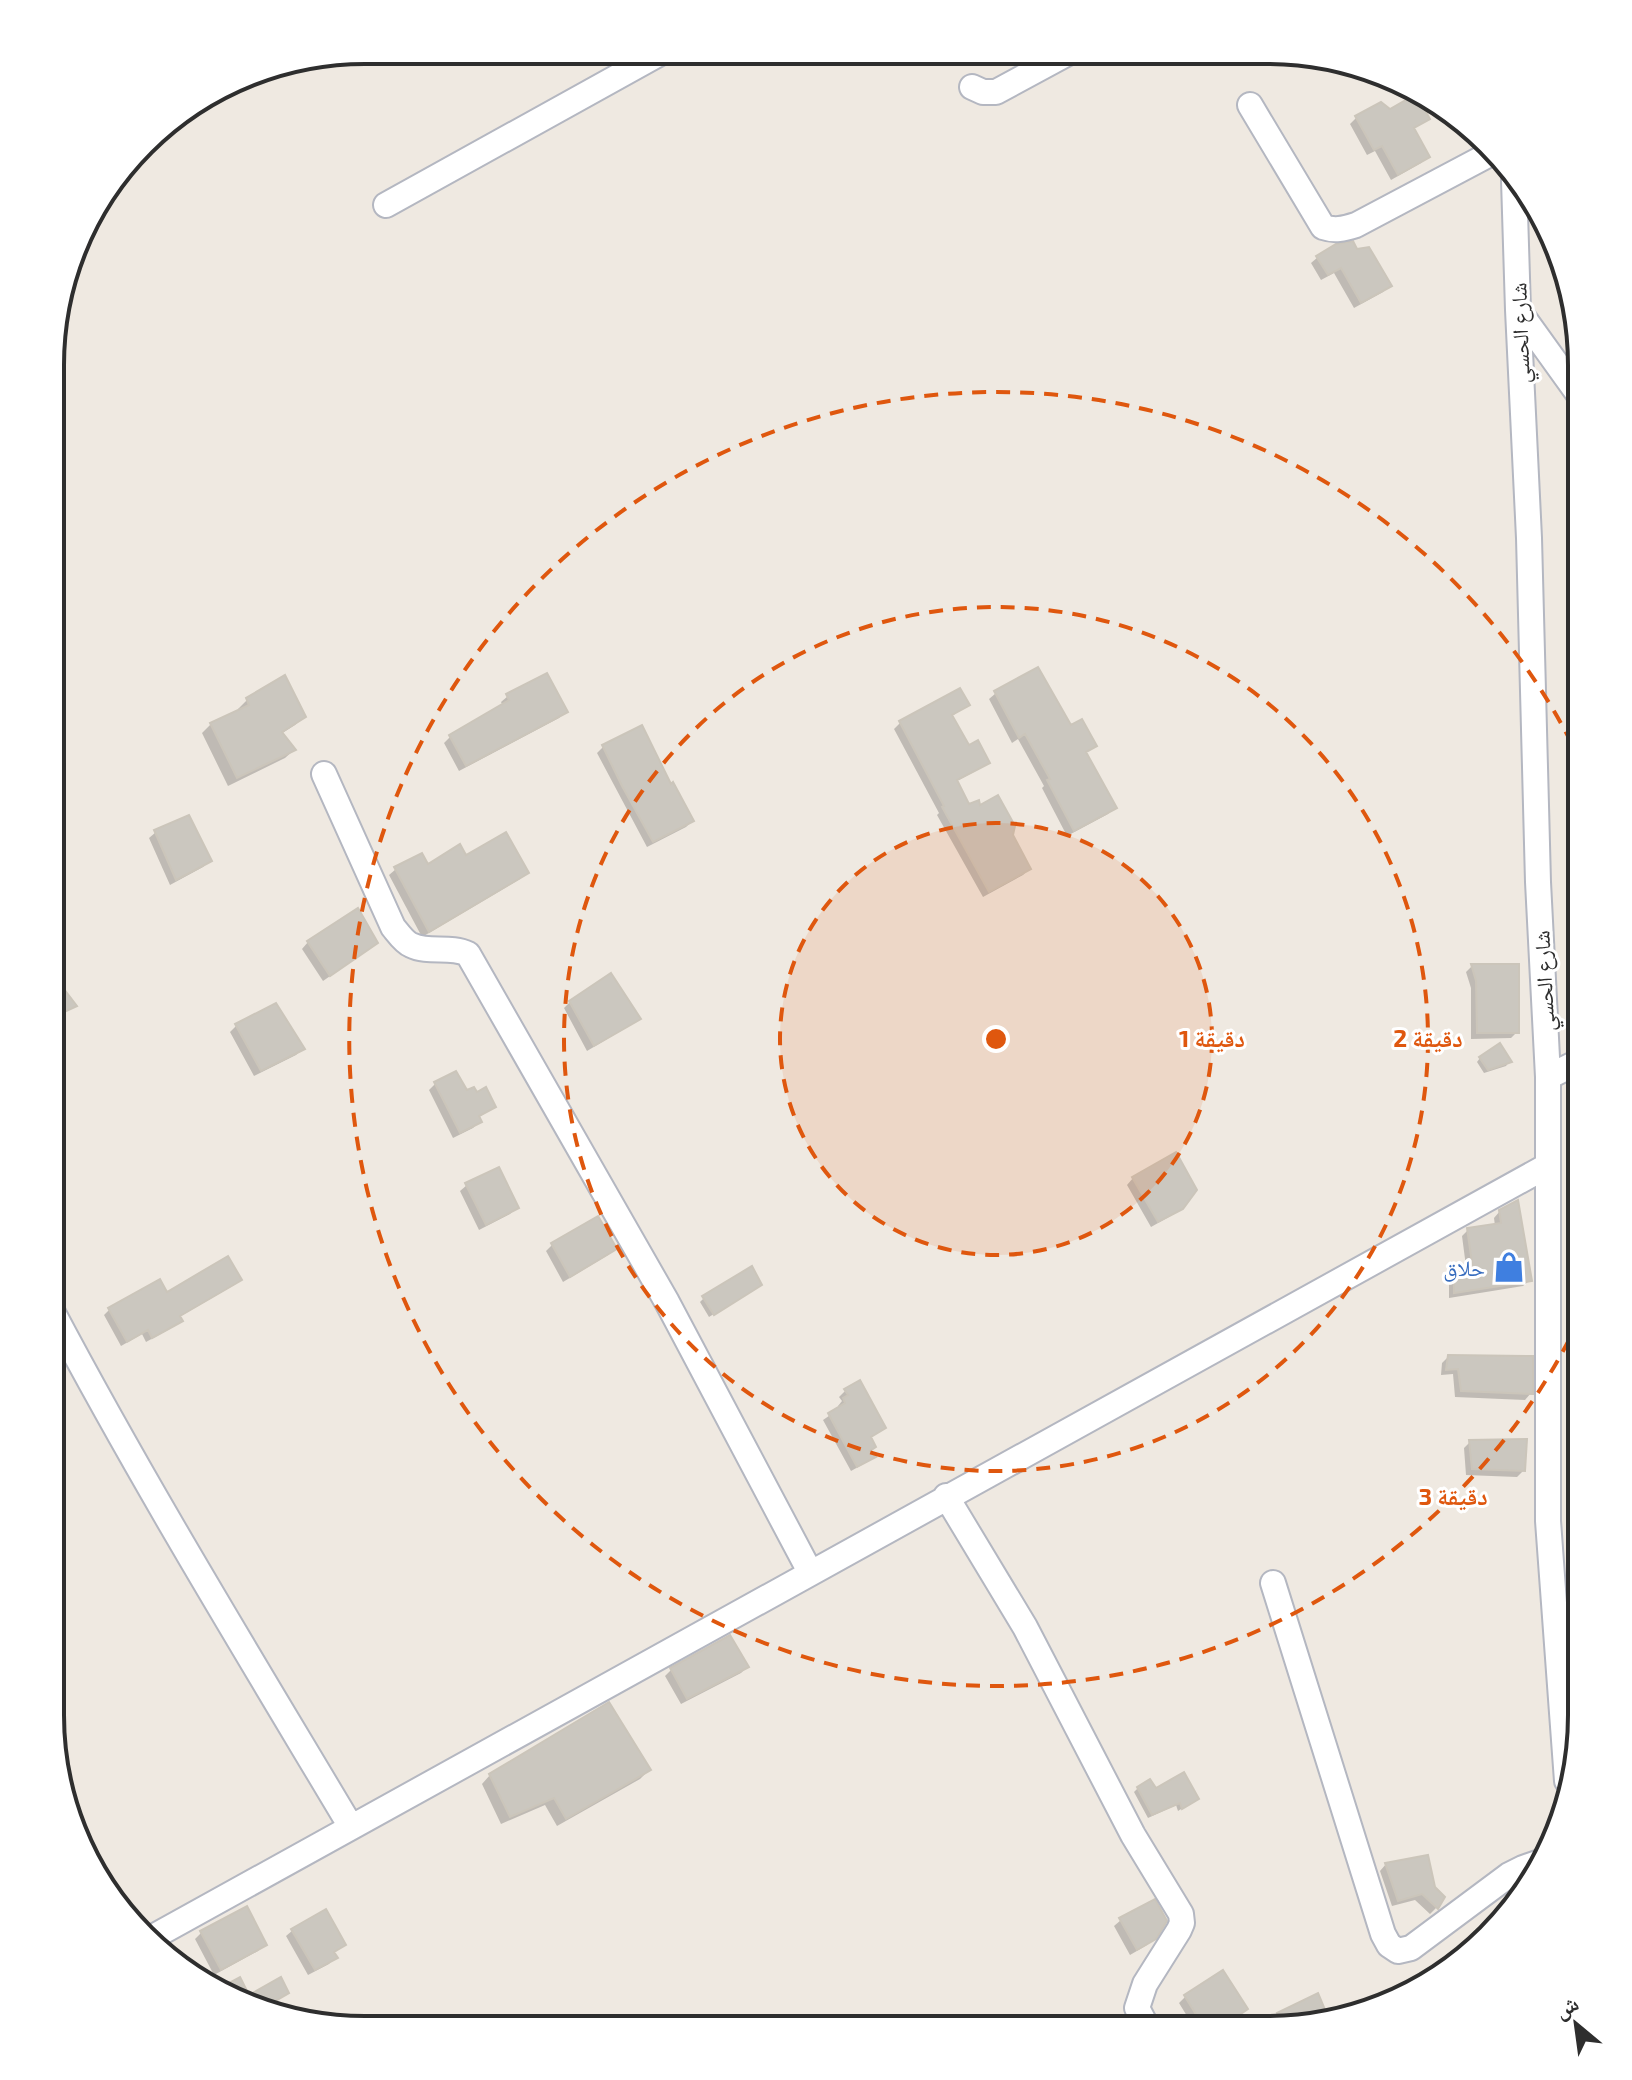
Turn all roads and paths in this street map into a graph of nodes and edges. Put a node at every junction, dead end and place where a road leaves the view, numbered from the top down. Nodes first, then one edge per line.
1 (641, 64) edge
2 (1048, 64) edge
3 (972, 87) dead end
4 (1250, 105) dead end
5 (1485, 157) edge
6 (1514, 194) edge
7 (386, 205) dead end
8 (1518, 310) junction
9 (1568, 380) edge
10 (324, 774) dead end
11 (1568, 1067) edge
12 (1548, 1077) junction
13 (1547, 1166) junction
14 (64, 1334) edge
15 (946, 1496) junction
16 (810, 1572) junction
17 (1273, 1583) dead end
18 (1565, 1754) edge
19 (351, 1827) junction
20 (1528, 1866) edge
21 (158, 1934) edge
22 (1141, 2016) edge

1 - 7 street
2 - 3 street
4 - 5 street
6 - 8 street, شارع الحسي
8 - 9 street
8 - 12 street, شارع الحسي
10 - 16 street
11 - 12 street
12 - 13 street, شارع الحسي
13 - 15 street
13 - 18 street, شارع الحسي
14 - 19 street
15 - 16 street
15 - 22 street
16 - 19 street
17 - 20 street
19 - 21 street

